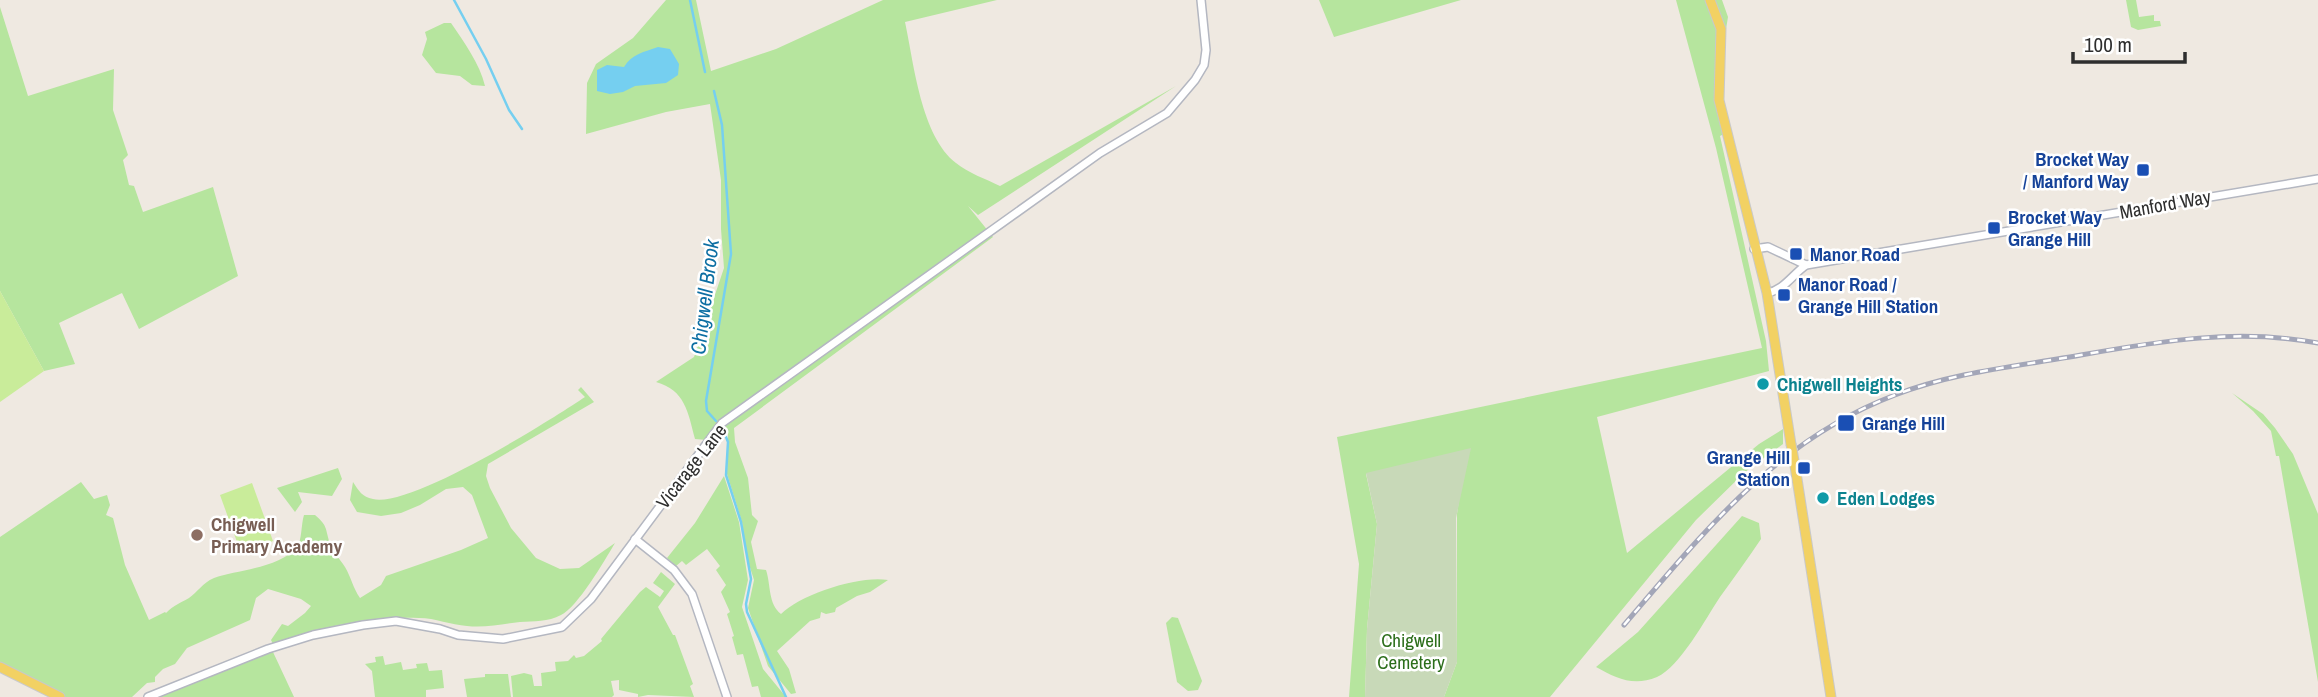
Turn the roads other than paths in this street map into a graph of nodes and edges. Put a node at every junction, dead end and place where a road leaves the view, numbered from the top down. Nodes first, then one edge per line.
1 (1201, 0) edge
2 (1710, 0) edge
3 (2318, 179) edge
4 (1754, 249) junction
5 (1806, 265) junction
6 (1767, 293) junction
7 (635, 539) junction
8 (0, 667) edge
9 (60, 697) edge
10 (148, 697) edge
11 (727, 697) edge
12 (1830, 697) edge

1 - 7 street, Vicarage Lane
2 - 4 main road
3 - 5 street, Manford Way
4 - 5 street
4 - 6 main road
5 - 6 street
6 - 12 main road, bridge
7 - 10 street, Vicarage Lane
7 - 11 street
8 - 9 main road

